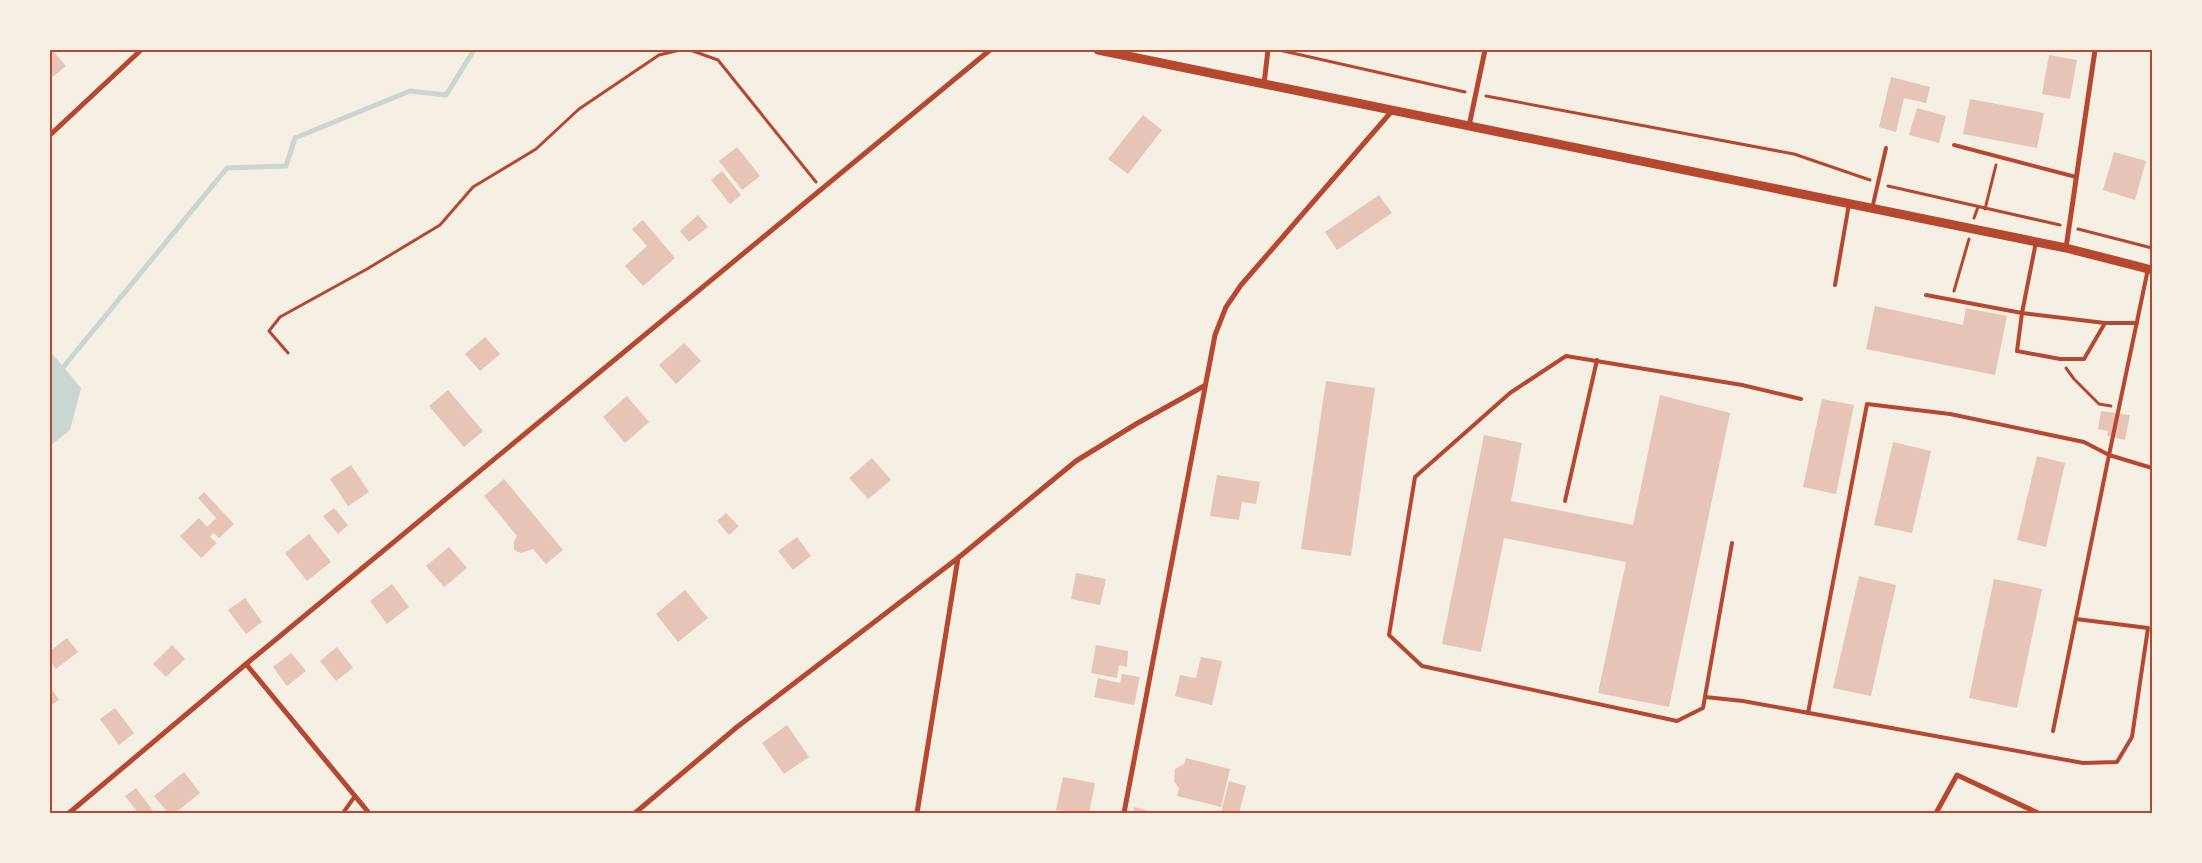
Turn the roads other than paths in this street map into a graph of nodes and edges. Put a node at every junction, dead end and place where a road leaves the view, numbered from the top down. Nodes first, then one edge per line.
1 (141, 50) edge
2 (990, 50) edge
3 (1098, 50) edge
4 (1268, 50) edge
5 (1485, 50) edge
6 (2095, 50) edge
7 (1264, 84) junction
8 (1392, 111) junction
9 (1469, 126) junction
10 (50, 135) edge
11 (1954, 146) dead end
12 (1886, 148) dead end
13 (2076, 177) junction
14 (1849, 204) junction
15 (1872, 209) junction
16 (2036, 242) junction
17 (2066, 248) junction
18 (2150, 269) edge
19 (1835, 284) dead end
20 (1926, 295) dead end
21 (2022, 313) junction
22 (2105, 323) junction
23 (2137, 323) junction
24 (1597, 360) junction
25 (1204, 386) junction
26 (1801, 399) dead end
27 (2109, 455) junction
28 (2152, 468) edge
29 (1565, 501) dead end
30 (1732, 543) dead end
31 (958, 558) junction
32 (2076, 619) junction
33 (246, 664) junction
34 (1705, 697) junction
35 (1808, 713) junction
36 (2053, 731) dead end
37 (355, 796) junction
38 (69, 813) edge
39 (343, 813) edge
40 (369, 813) edge
41 (635, 813) edge
42 (917, 813) edge
43 (1124, 813) edge
44 (1936, 813) edge
45 (2038, 813) edge

1 - 10 street
2 - 33 street
3 - 7 street
4 - 7 street
5 - 9 street
6 - 13 street
7 - 8 street
8 - 9 street
8 - 25 street
9 - 14 street
11 - 13 lane
12 - 15 lane
13 - 17 street
14 - 15 street
14 - 19 lane
15 - 16 street
16 - 17 street
16 - 21 lane
17 - 18 street
18 - 23 lane
20 - 21 lane
21 - 22 lane
21 - 22 lane
22 - 23 lane
23 - 27 lane
24 - 26 lane
24 - 29 lane
24 - 34 lane
25 - 31 street
25 - 43 street
27 - 28 lane
27 - 32 lane
27 - 35 lane
30 - 34 lane
31 - 41 street
31 - 42 street
32 - 35 lane
32 - 36 lane
33 - 37 street
33 - 38 street
34 - 35 lane
37 - 39 lane
37 - 40 street
44 - 45 street

